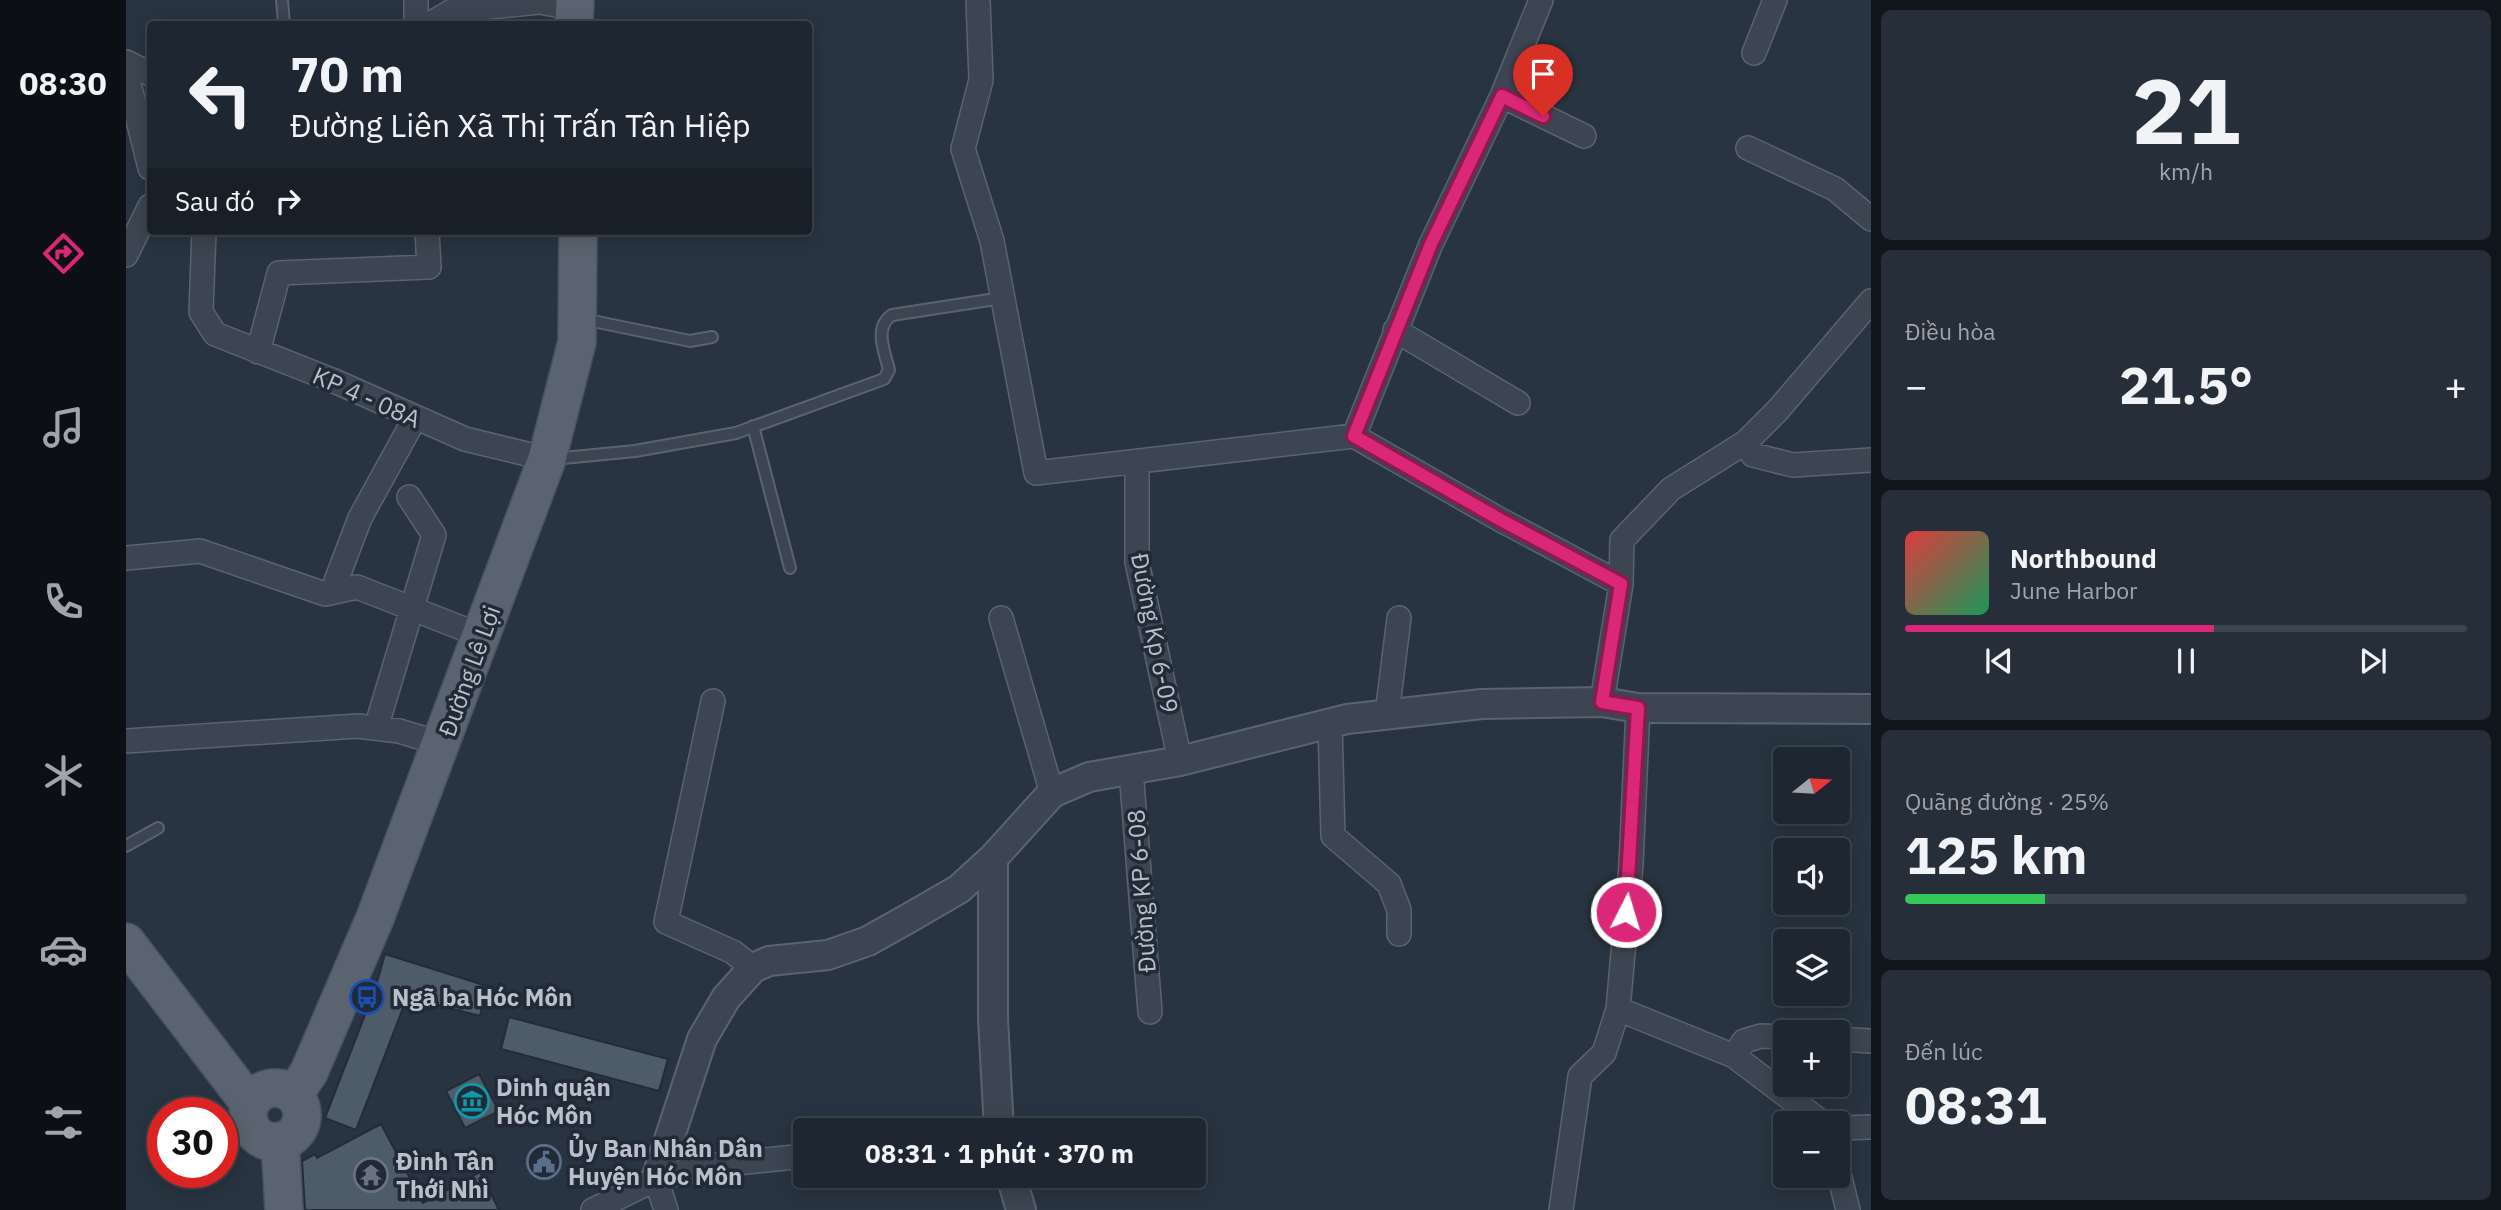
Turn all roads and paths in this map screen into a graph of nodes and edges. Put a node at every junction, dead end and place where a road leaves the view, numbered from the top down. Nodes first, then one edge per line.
1 (282, 0) edge
2 (416, 0) edge
3 (978, 0) edge
4 (1541, 0) edge
5 (1774, 0) edge
6 (575, 11) edge
7 (284, 21) edge
8 (416, 21) edge
9 (435, 21) edge
10 (1754, 53) dead end
11 (126, 62) edge
12 (126, 72) edge
13 (147, 72) edge
14 (1502, 96) junction
15 (1584, 136) dead end
16 (1748, 148) dead end
17 (147, 156) edge
18 (147, 215) edge
19 (1871, 219) edge
20 (204, 235) edge
21 (427, 235) edge
22 (578, 235) edge
23 (126, 255) edge
24 (1002, 298) junction
25 (1871, 301) edge
26 (577, 318) junction
27 (1395, 330) junction
28 (712, 337) dead end
29 (258, 352) junction
30 (1518, 403) dead end
31 (415, 418) junction
32 (753, 426) junction
33 (1354, 436) junction
34 (1746, 442) junction
35 (1868, 455) edge
36 (547, 459) junction
37 (1137, 462) junction
38 (410, 497) dead end
39 (126, 558) edge
40 (790, 568) dead end
41 (1621, 584) junction
42 (340, 591) junction
43 (412, 608) junction
44 (1001, 618) dead end
45 (1399, 618) dead end
46 (482, 636) junction
47 (713, 701) dead end
48 (1602, 702) junction
49 (1638, 708) junction
50 (1871, 709) edge
51 (1387, 714) junction
52 (1329, 723) junction
53 (376, 728) junction
54 (126, 741) edge
55 (442, 744) junction
56 (1180, 761) junction
57 (1131, 770) junction
58 (1052, 793) junction
59 (158, 828) dead end
60 (126, 846) edge
61 (993, 858) junction
62 (1399, 934) dead end
63 (126, 942) edge
64 (753, 968) junction
65 (1618, 1009) junction
66 (1150, 1012) dead end
67 (1773, 1036) edge
68 (1850, 1039) edge
69 (1871, 1039) edge
70 (1734, 1056) junction
71 (295, 1093) junction
72 (250, 1104) junction
73 (1807, 1111) edge
74 (998, 1118) edge
75 (1871, 1127) edge
76 (1850, 1128) edge
77 (280, 1142) junction
78 (793, 1157) edge
79 (656, 1179) junction
80 (1014, 1188) edge
81 (1842, 1188) edge
82 (284, 1210) edge
83 (593, 1210) edge
84 (666, 1210) edge
85 (1021, 1210) edge
86 (1561, 1210) edge
87 (1848, 1210) edge

1 - 7 lane
2 - 8 street
3 - 24 street
4 - 14 street
5 - 10 street
6 - 9 street
11 - 13 street
12 - 17 street
14 - 15 street
14 - 27 street
16 - 19 street
18 - 23 street
20 - 29 street, KP 4 - 08A
21 - 29 street
22 - 26 main road, Đường Lê Lợi
24 - 32 lane
24 - 37 street
25 - 34 street
26 - 28 lane
26 - 36 main road, Đường Lê Lợi
27 - 30 street
27 - 33 street
29 - 31 street, KP 4 - 08A
31 - 36 street, KP 4 - 08A
31 - 42 street
32 - 36 lane
32 - 40 lane
33 - 37 street
33 - 41 street
34 - 35 street
34 - 41 street
36 - 46 main road, Đường Lê Lợi
37 - 56 street, Đường Kp 6-09
38 - 43 street
39 - 42 street
41 - 48 street
42 - 43 street
43 - 46 street
43 - 53 street
44 - 58 street
45 - 51 street
46 - 55 main road, Đường Lê Lợi
47 - 64 street
48 - 49 street
48 - 51 street
49 - 50 street
49 - 65 street
51 - 52 street
52 - 56 street
52 - 62 street
53 - 54 street
53 - 55 street
55 - 71 main road, Đường Lê Lợi
56 - 57 street
57 - 58 street
57 - 66 street, Đường KP 6-08
58 - 61 street
59 - 60 lane
61 - 64 street
61 - 74 street
63 - 72 main road
64 - 79 street
65 - 70 street
65 - 86 street
67 - 70 street
68 - 69 street
70 - 73 street
71 - 72 main road
71 - 77 main road
72 - 77 main road
75 - 76 street
77 - 82 main road
78 - 79 street
79 - 83 street
79 - 84 street
80 - 85 street
81 - 87 street

